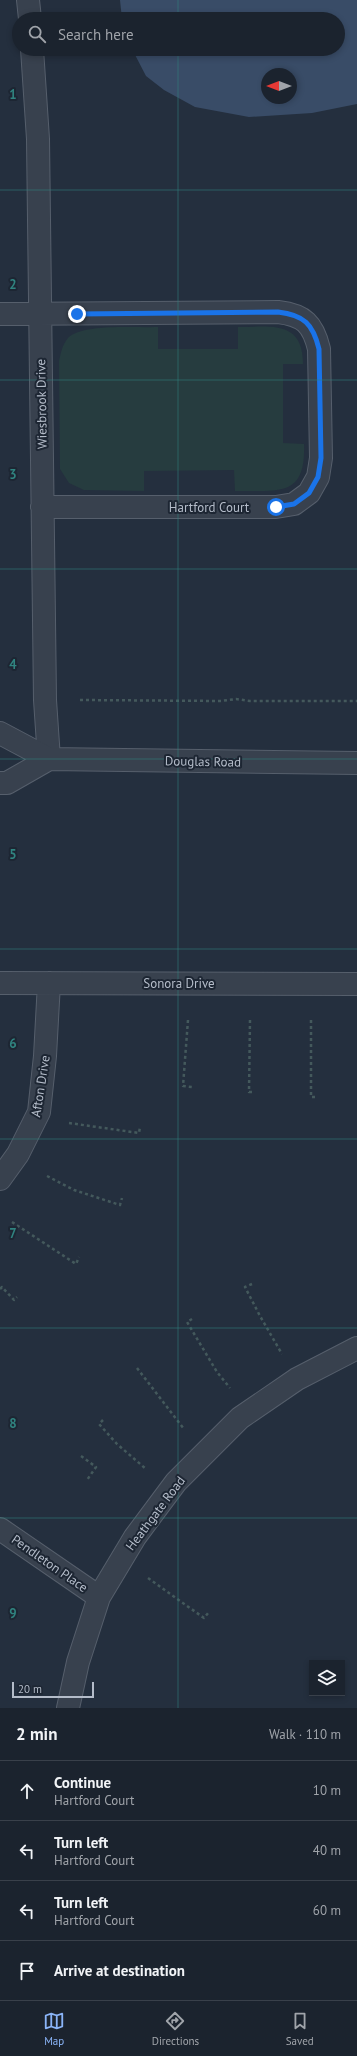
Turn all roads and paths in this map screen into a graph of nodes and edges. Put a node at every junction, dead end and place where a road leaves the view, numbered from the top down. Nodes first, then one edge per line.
1 (28, 0) edge
2 (29, 12) edge
3 (32, 56) edge
4 (0, 314) edge
5 (40, 314) junction
6 (42, 507) junction
7 (80, 700) dead end
8 (357, 701) edge
9 (0, 733) edge
10 (50, 759) junction
11 (357, 763) edge
12 (0, 783) edge
13 (0, 983) edge
14 (49, 983) junction
15 (357, 984) edge
16 (188, 1020) dead end
17 (250, 1020) dead end
18 (311, 1020) dead end
19 (192, 1086) dead end
20 (254, 1092) dead end
21 (318, 1097) dead end
22 (69, 1122) dead end
23 (140, 1127) dead end
24 (47, 1176) dead end
25 (0, 1179) edge
26 (122, 1198) dead end
27 (12, 1222) dead end
28 (79, 1257) dead end
29 (252, 1284) dead end
30 (0, 1289) edge
31 (17, 1297) dead end
32 (192, 1319) dead end
33 (357, 1348) edge
34 (282, 1354) dead end
35 (137, 1368) dead end
36 (230, 1388) dead end
37 (103, 1420) dead end
38 (184, 1429) dead end
39 (81, 1456) dead end
40 (146, 1469) dead end
41 (87, 1480) dead end
42 (0, 1529) edge
43 (148, 1578) dead end
44 (99, 1597) junction
45 (209, 1612) dead end
46 (68, 1708) edge

1 - 2 street
3 - 5 street, Wiesbrook Drive
4 - 5 street, Hartford Court
5 - 6 street, Wiesbrook Drive
5 - 6 street, Hartford Court
6 - 10 street, Wiesbrook Drive
7 - 8 path
9 - 10 street, Douglas Road
10 - 11 street, Douglas Road
10 - 12 street, Douglas Road
13 - 14 street, Sonora Drive
14 - 15 street, Sonora Drive
14 - 25 street, Afton Drive
16 - 19 path
17 - 20 path
18 - 21 path
22 - 23 path
24 - 26 path
27 - 28 path
29 - 34 path
30 - 31 path
32 - 36 path
33 - 44 street, Heathgate Road
35 - 38 path
37 - 40 path
39 - 41 path
42 - 44 street, Pendleton Place
43 - 45 path
44 - 46 street, Heathgate Road

